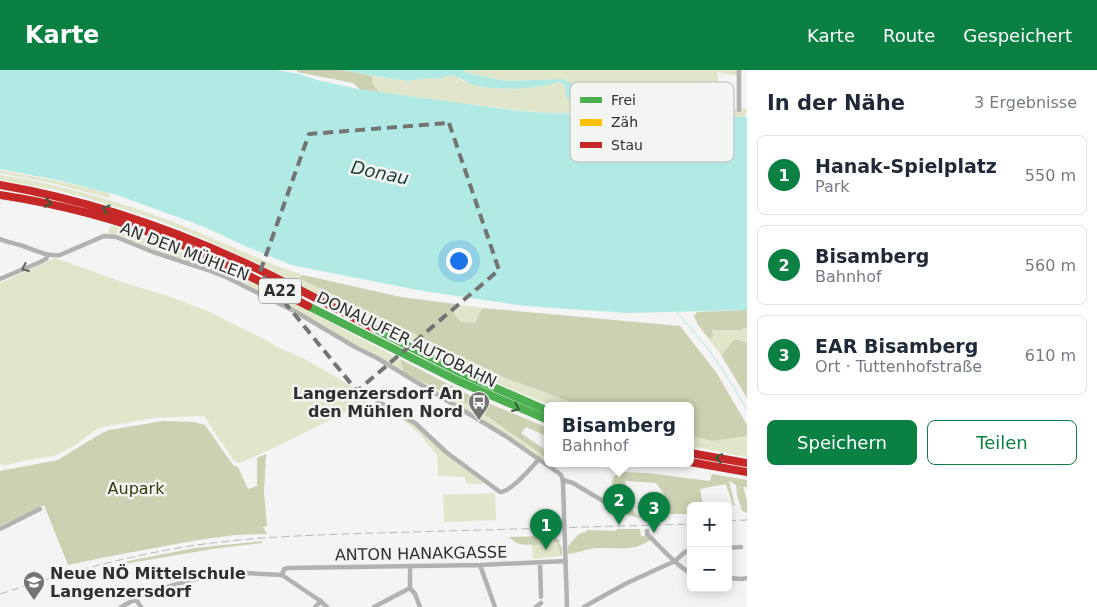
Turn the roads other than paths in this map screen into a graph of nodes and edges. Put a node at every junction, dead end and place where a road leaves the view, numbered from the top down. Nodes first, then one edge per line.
1 (739, 70) edge
2 (739, 110) dead end
3 (0, 186) edge
4 (0, 194) edge
5 (0, 240) edge
6 (48, 255) junction
7 (0, 279) edge
8 (376, 401) dead end
9 (544, 409) edge
10 (544, 418) edge
11 (694, 453) edge
12 (539, 459) junction
13 (544, 462) edge
14 (694, 463) edge
15 (747, 463) edge
16 (551, 467) edge
17 (747, 472) edge
18 (563, 480) junction
19 (40, 509) dead end
20 (623, 513) dead end
21 (0, 529) edge
22 (647, 531) dead end
23 (741, 547) dead end
24 (732, 548) edge
25 (687, 551) edge
26 (566, 561) junction
27 (675, 561) junction
28 (540, 562) junction
29 (480, 565) junction
30 (410, 566) junction
31 (687, 571) edge
32 (282, 575) junction
33 (732, 578) edge
34 (747, 578) edge
35 (410, 588) junction
36 (135, 598) junction
37 (321, 601) junction
38 (121, 607) edge
39 (141, 607) edge
40 (315, 607) edge
41 (327, 607) edge
42 (374, 607) edge
43 (420, 607) edge
44 (495, 607) edge
45 (536, 607) edge
46 (567, 607) edge
47 (584, 607) edge

1 - 2 street
9 -> 3 highway, DONAUUFER AUTOBAHN / A22
4 -> 10 highway, DONAUUFER AUTOBAHN / A22
5 - 6 street
6 -> 7 street
6 - 12 street, AN DEN MÜHLEN
8 - 12 street
15 -> 11 highway
12 - 13 street, AN DEN MÜHLEN
14 - 17 highway
16 - 18 street, AN DEN MÜHLEN
18 - 20 street, AN DEN MÜHLEN
18 - 26 street
19 - 21 street
22 - 27 street
23 - 24 street
25 - 27 street
26 - 28 street, ANTON HANAKGASSE
26 - 46 street
27 - 31 street
27 - 47 street
28 - 29 street, ANTON HANAKGASSE
28 - 45 street
29 - 30 street, ANTON HANAKGASSE
29 - 44 street
30 - 32 street, ANTON HANAKGASSE
30 - 35 street
32 - 36 street
32 - 37 street
33 - 34 street
35 - 42 street
35 - 43 street
36 - 38 street
36 - 39 street
37 - 40 street
37 - 41 street

